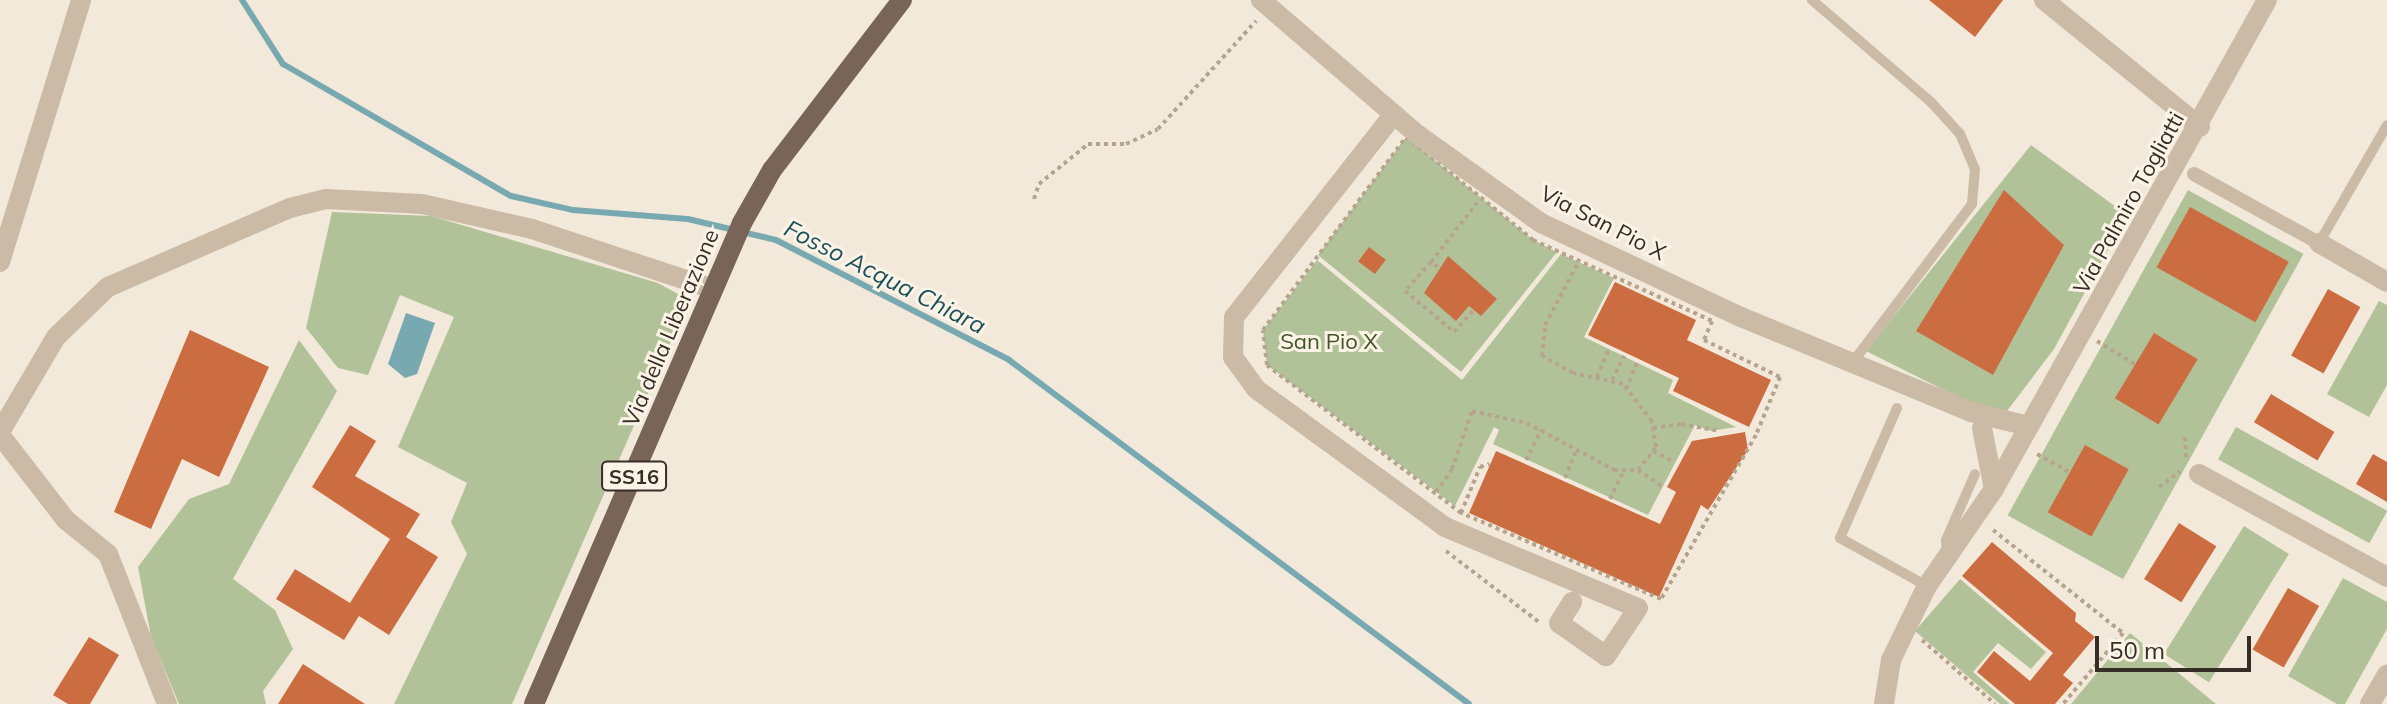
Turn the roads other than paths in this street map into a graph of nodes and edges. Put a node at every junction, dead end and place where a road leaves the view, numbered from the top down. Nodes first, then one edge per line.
1 (81, 0) edge
2 (902, 0) edge
3 (1812, 0) edge
4 (2044, 0) edge
5 (2267, 0) edge
6 (1269, 7) edge
7 (1394, 114) junction
8 (2387, 125) edge
9 (2200, 127) junction
10 (2194, 174) dead end
11 (2319, 243) junction
12 (0, 262) edge
13 (2387, 282) edge
14 (713, 289) junction
15 (1853, 362) junction
16 (1897, 408) dead end
17 (1976, 420) junction
18 (2028, 426) junction
19 (0, 433) edge
20 (2023, 450) junction
21 (2193, 471) road end
22 (1975, 474) dead end
23 (1994, 489) junction
24 (1947, 557) junction
25 (2387, 577) edge
26 (1927, 586) junction
27 (1572, 602) dead end
28 (2387, 675) edge
29 (167, 704) edge
30 (534, 704) edge
31 (1884, 704) edge
32 (2370, 704) edge

1 - 12 street
2 - 14 main road, Via della Liberazione / SS16
3 - 15 lane
4 - 9 street
5 - 9 street, Via Palmiro Togliatti
6 - 7 street, Via San Pio X
7 - 15 street, Via San Pio X
7 - 27 street
8 - 11 lane
9 - 18 street, Via Palmiro Togliatti
10 - 11 street
11 - 13 street
14 - 19 street
14 - 30 main road, Via della Liberazione / SS16
15 - 17 street, Via San Pio X
16 - 26 lane
17 - 18 street, Via San Pio X
17 - 20 street, Via San Pio X
17 - 23 street
18 - 20 street
19 - 29 street
20 - 23 street
21 - 25 street
22 - 24 lane
23 - 24 street
24 - 26 street
26 - 31 street
28 - 32 street

